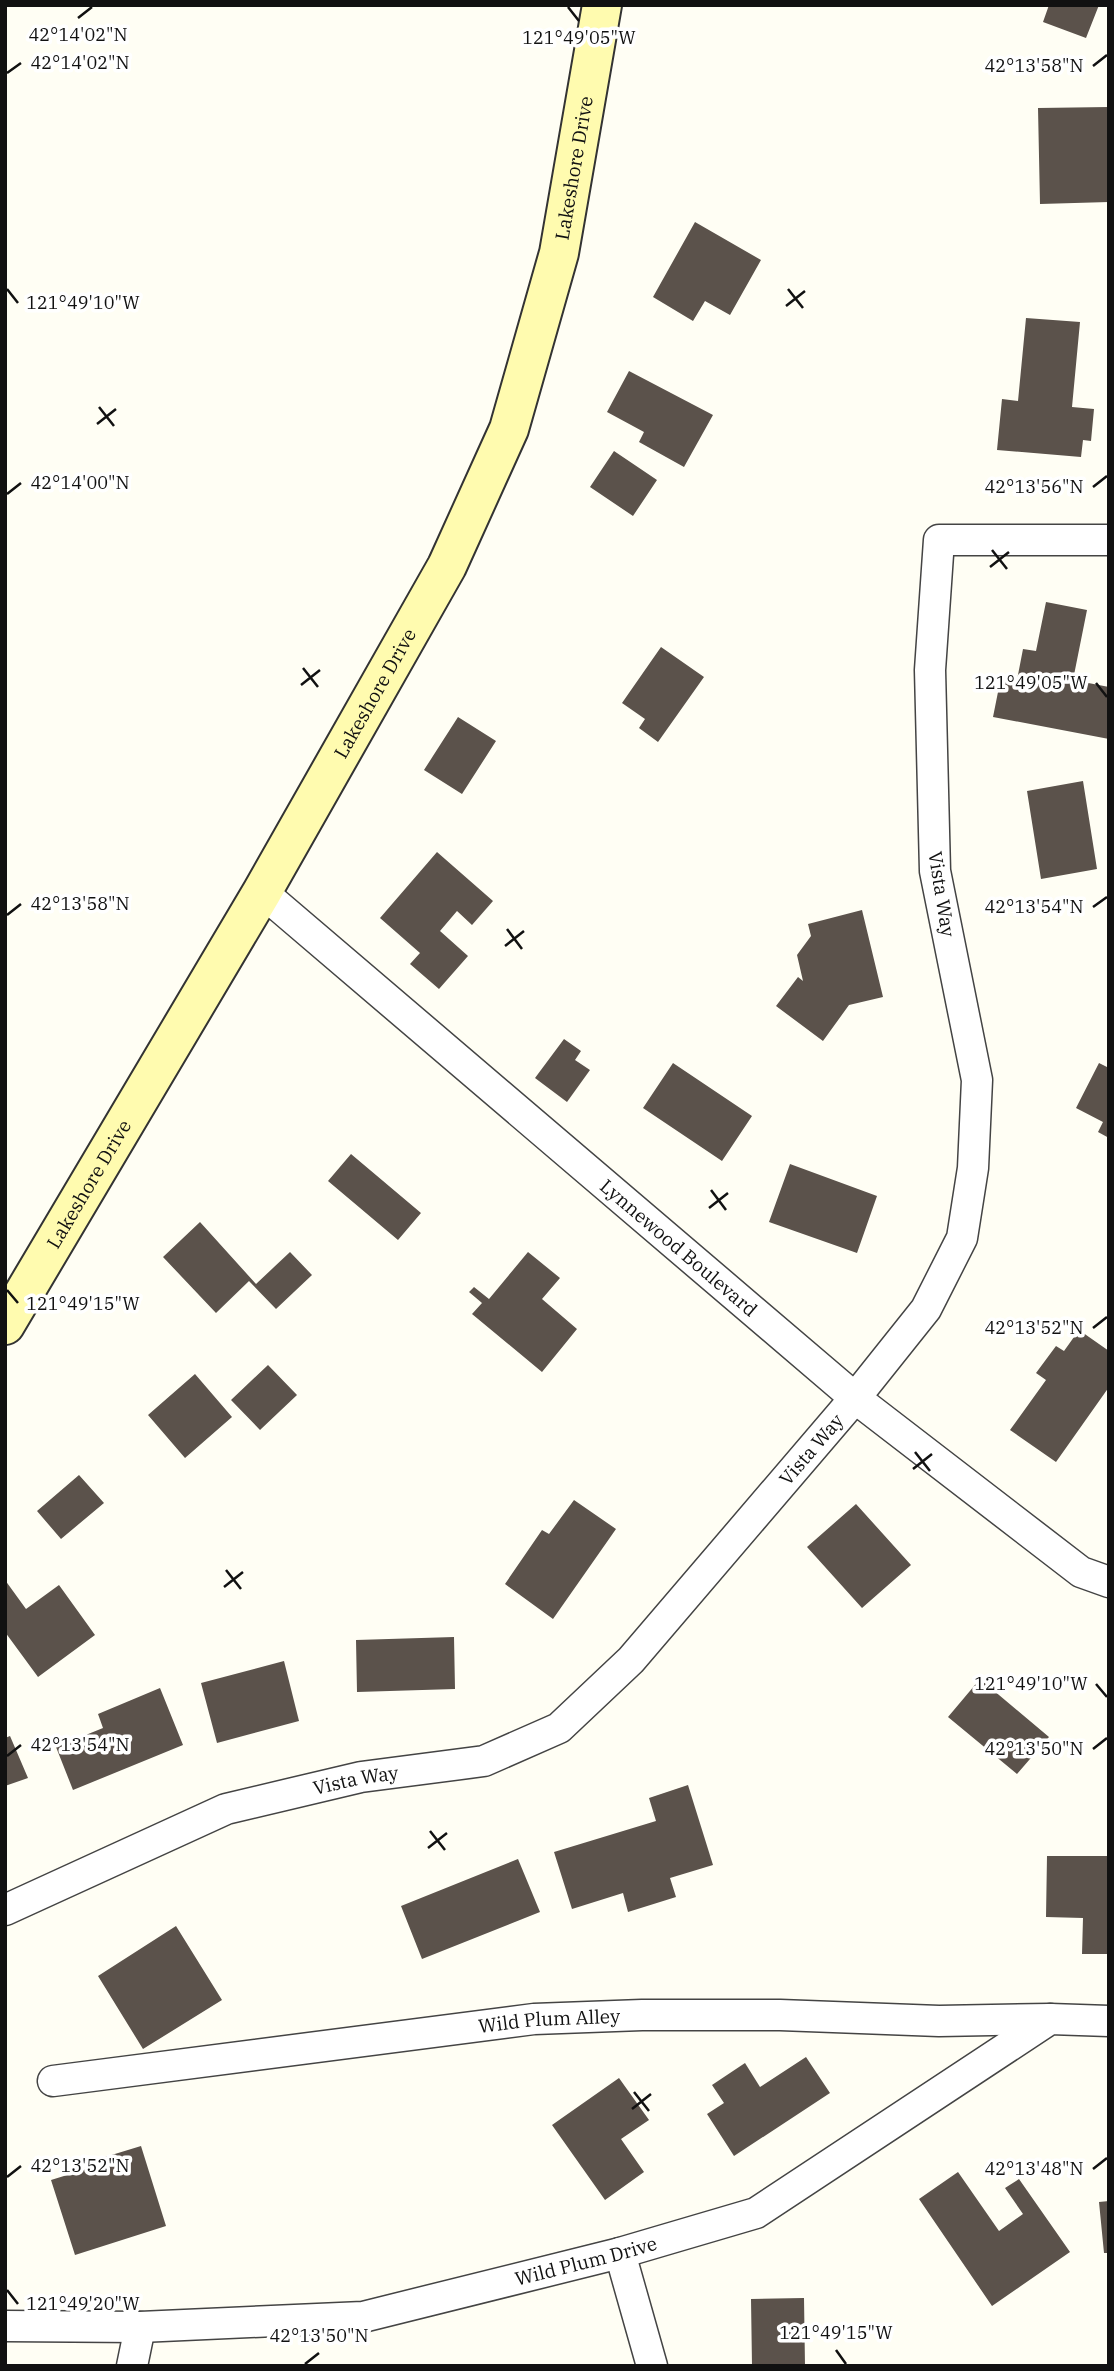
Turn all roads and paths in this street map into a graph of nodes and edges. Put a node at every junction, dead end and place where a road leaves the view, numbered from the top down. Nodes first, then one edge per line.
1 (602, 5) edge
2 (1109, 540) edge
3 (262, 892) junction
4 (5, 1325) edge
5 (855, 1398) junction
6 (1109, 1582) edge
7 (5, 1910) edge
8 (1050, 2019) junction
9 (1109, 2021) edge
10 (53, 2081) dead end
11 (620, 2253) junction
12 (5, 2326) edge
13 (140, 2327) junction
14 (132, 2366) edge
15 (652, 2366) edge

1 - 3 main road, Lakeshore Drive
2 - 5 street, Vista Way
3 - 4 main road, Lakeshore Drive
3 - 5 street, Lynnewood Boulevard
5 - 6 street, Lynnewood Boulevard
5 - 7 street, Vista Way
8 - 9 street
8 - 10 street, Wild Plum Alley
8 - 11 street, Wild Plum Drive
11 - 13 street, Wild Plum Drive
11 - 15 street
12 - 13 street, Wild Plum Drive
13 - 14 street

